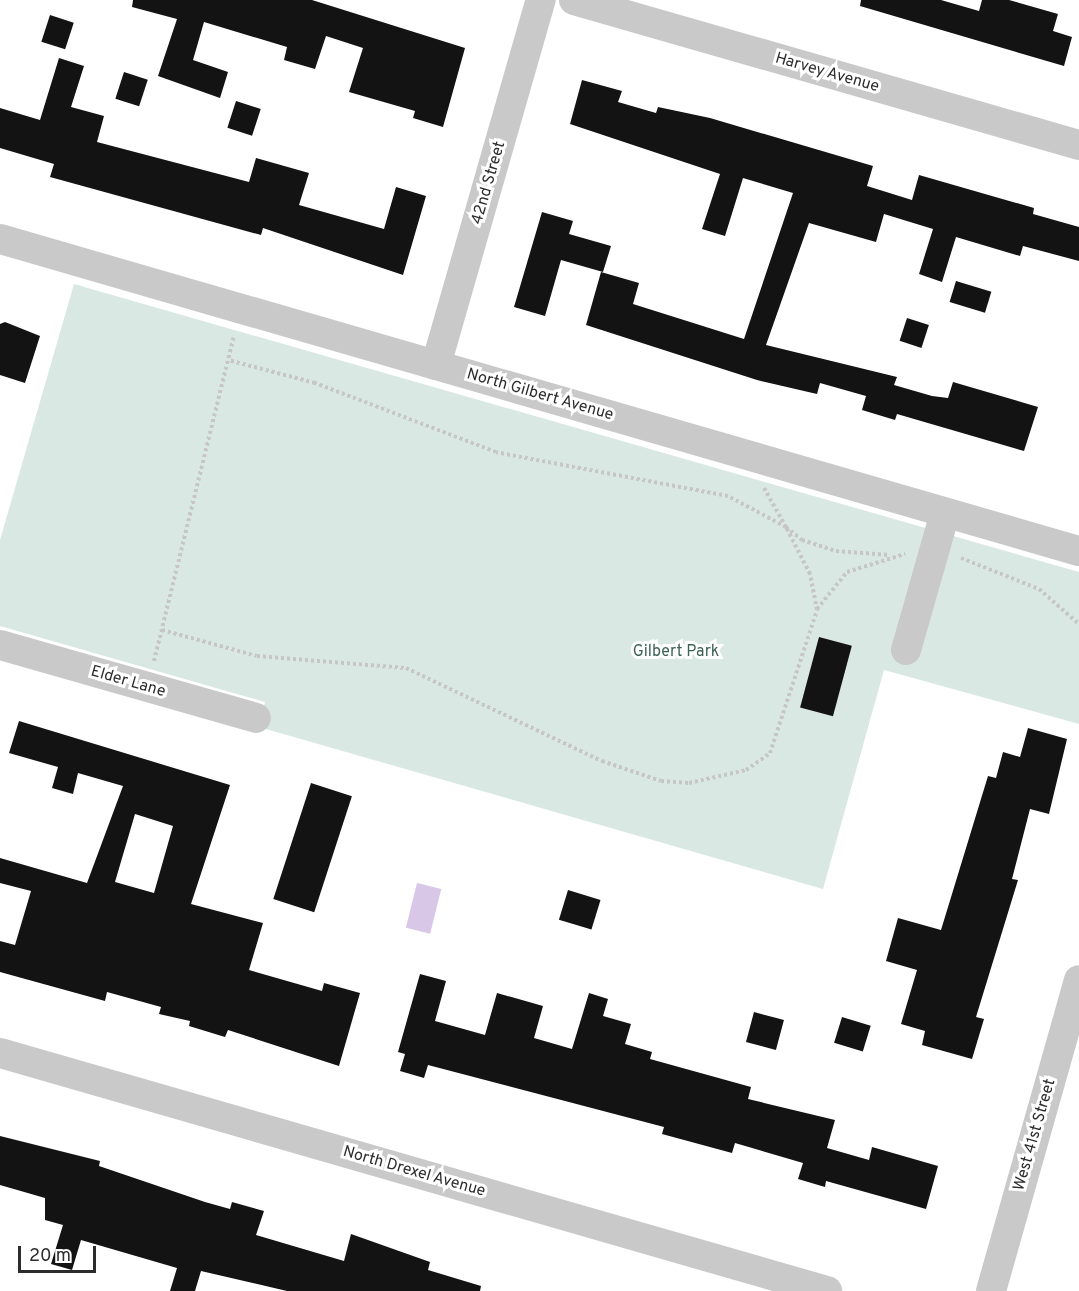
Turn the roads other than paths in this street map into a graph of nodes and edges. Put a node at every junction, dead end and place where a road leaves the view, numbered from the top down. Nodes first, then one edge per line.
1 (541, 0) edge
2 (574, 0) edge
3 (1079, 145) edge
4 (0, 239) edge
5 (436, 365) junction
6 (945, 513) junction
7 (1079, 551) edge
8 (0, 645) edge
9 (906, 650) dead end
10 (256, 718) dead end
11 (1079, 980) edge
12 (0, 1053) edge
13 (827, 1291) edge
14 (992, 1291) edge

1 - 5 street, 42nd Street
2 - 3 street, Harvey Avenue
4 - 5 street, North Gilbert Avenue
5 - 6 street, North Gilbert Avenue
6 - 7 street, North Gilbert Avenue
6 - 9 street
8 - 10 street, Elder Lane
11 - 14 street, West 41st Street
12 - 13 street, North Drexel Avenue

